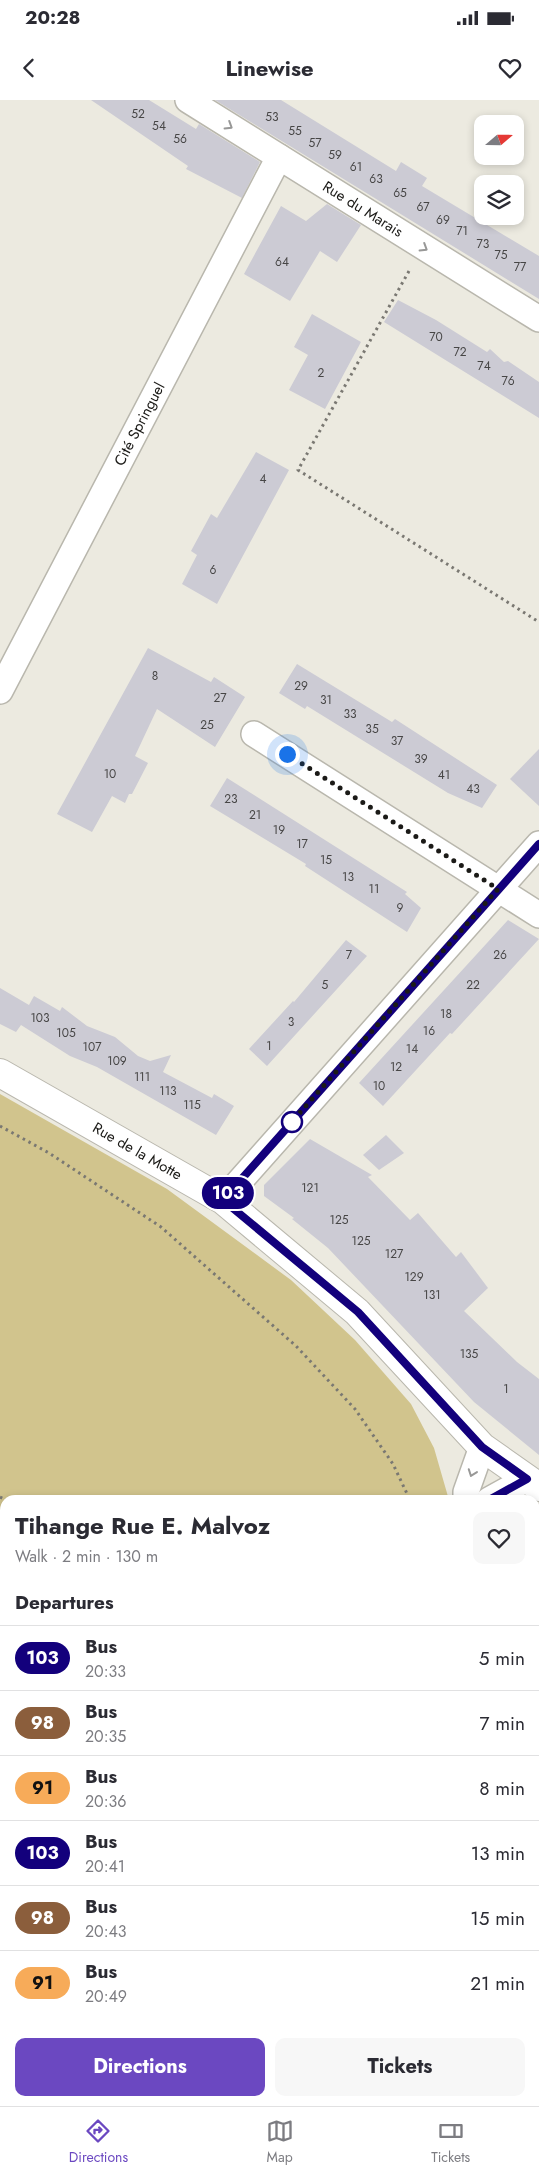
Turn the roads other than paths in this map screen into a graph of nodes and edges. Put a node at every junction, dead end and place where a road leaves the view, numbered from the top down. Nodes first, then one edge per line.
1 (188, 100) edge
2 (279, 158) junction
3 (539, 319) edge
4 (0, 691) edge
5 (254, 734) dead end
6 (539, 844) edge
7 (498, 889) junction
8 (539, 915) edge
9 (0, 1073) edge
10 (223, 1200) junction
11 (482, 1447) junction
12 (533, 1483) edge
13 (466, 1495) edge
14 (502, 1495) edge

1 -> 2 street, Rue du Marais
2 -> 3 street, Rue du Marais
2 - 4 street, Cité Springuel
5 - 7 street
6 - 7 street
7 - 8 street
7 - 10 street
9 - 10 street, Rue de la Motte
10 - 11 street, Rue de la Motte
11 - 12 street, Rue de la Motte
11 -> 13 street
12 - 14 street

